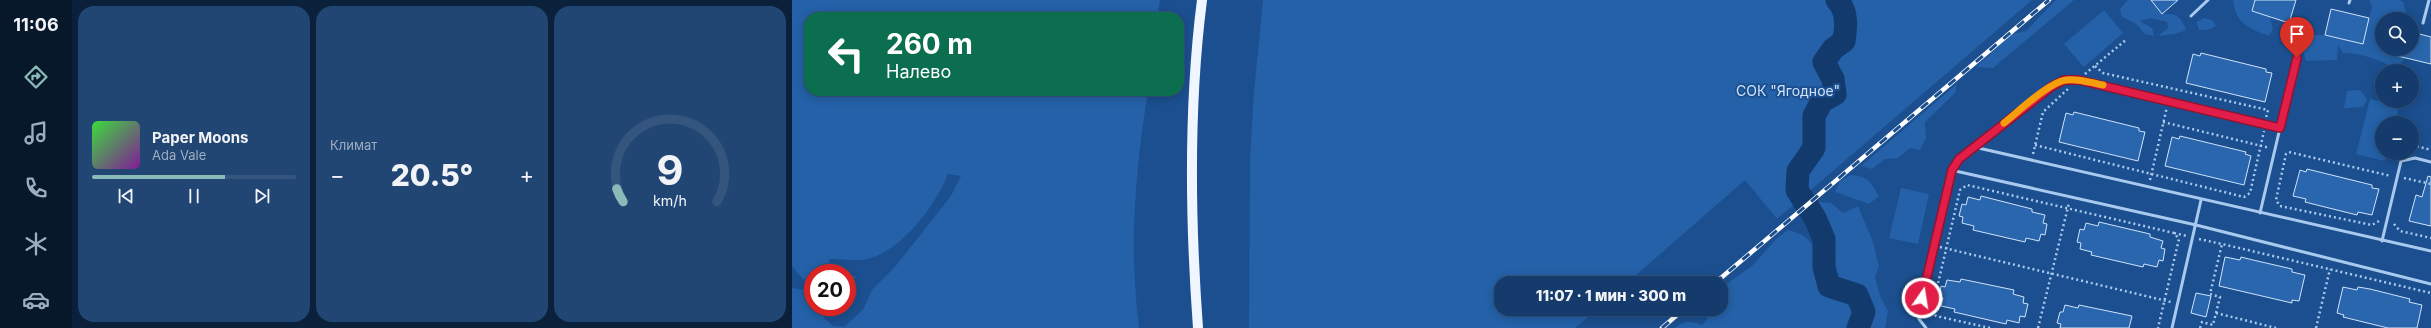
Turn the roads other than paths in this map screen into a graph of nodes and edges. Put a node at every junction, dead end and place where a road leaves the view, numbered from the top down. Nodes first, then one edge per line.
1 (1202, 0) edge
2 (2208, 0) edge
3 (2429, 0) edge
4 (2191, 16) dead end
5 (2423, 23) dead end
6 (2297, 58) dead end
7 (2280, 128) junction
8 (1974, 147) junction
9 (2431, 162) edge
10 (1952, 170) junction
11 (2201, 200) junction
12 (2260, 213) junction
13 (2196, 225) junction
14 (2382, 241) junction
15 (2431, 252) edge
16 (2431, 284) edge
17 (1198, 328) edge
18 (1926, 328) edge
19 (2172, 328) edge

1 - 17 main road
2 - 4 lane
3 - 5 lane
6 - 7 lane
7 - 8 lane
7 - 12 lane
8 - 10 lane
8 - 11 lane
9 - 14 lane
10 - 13 lane
10 - 18 lane
11 - 12 lane
11 - 13 lane
12 - 14 lane
13 - 16 lane
13 - 19 lane
14 - 15 lane

